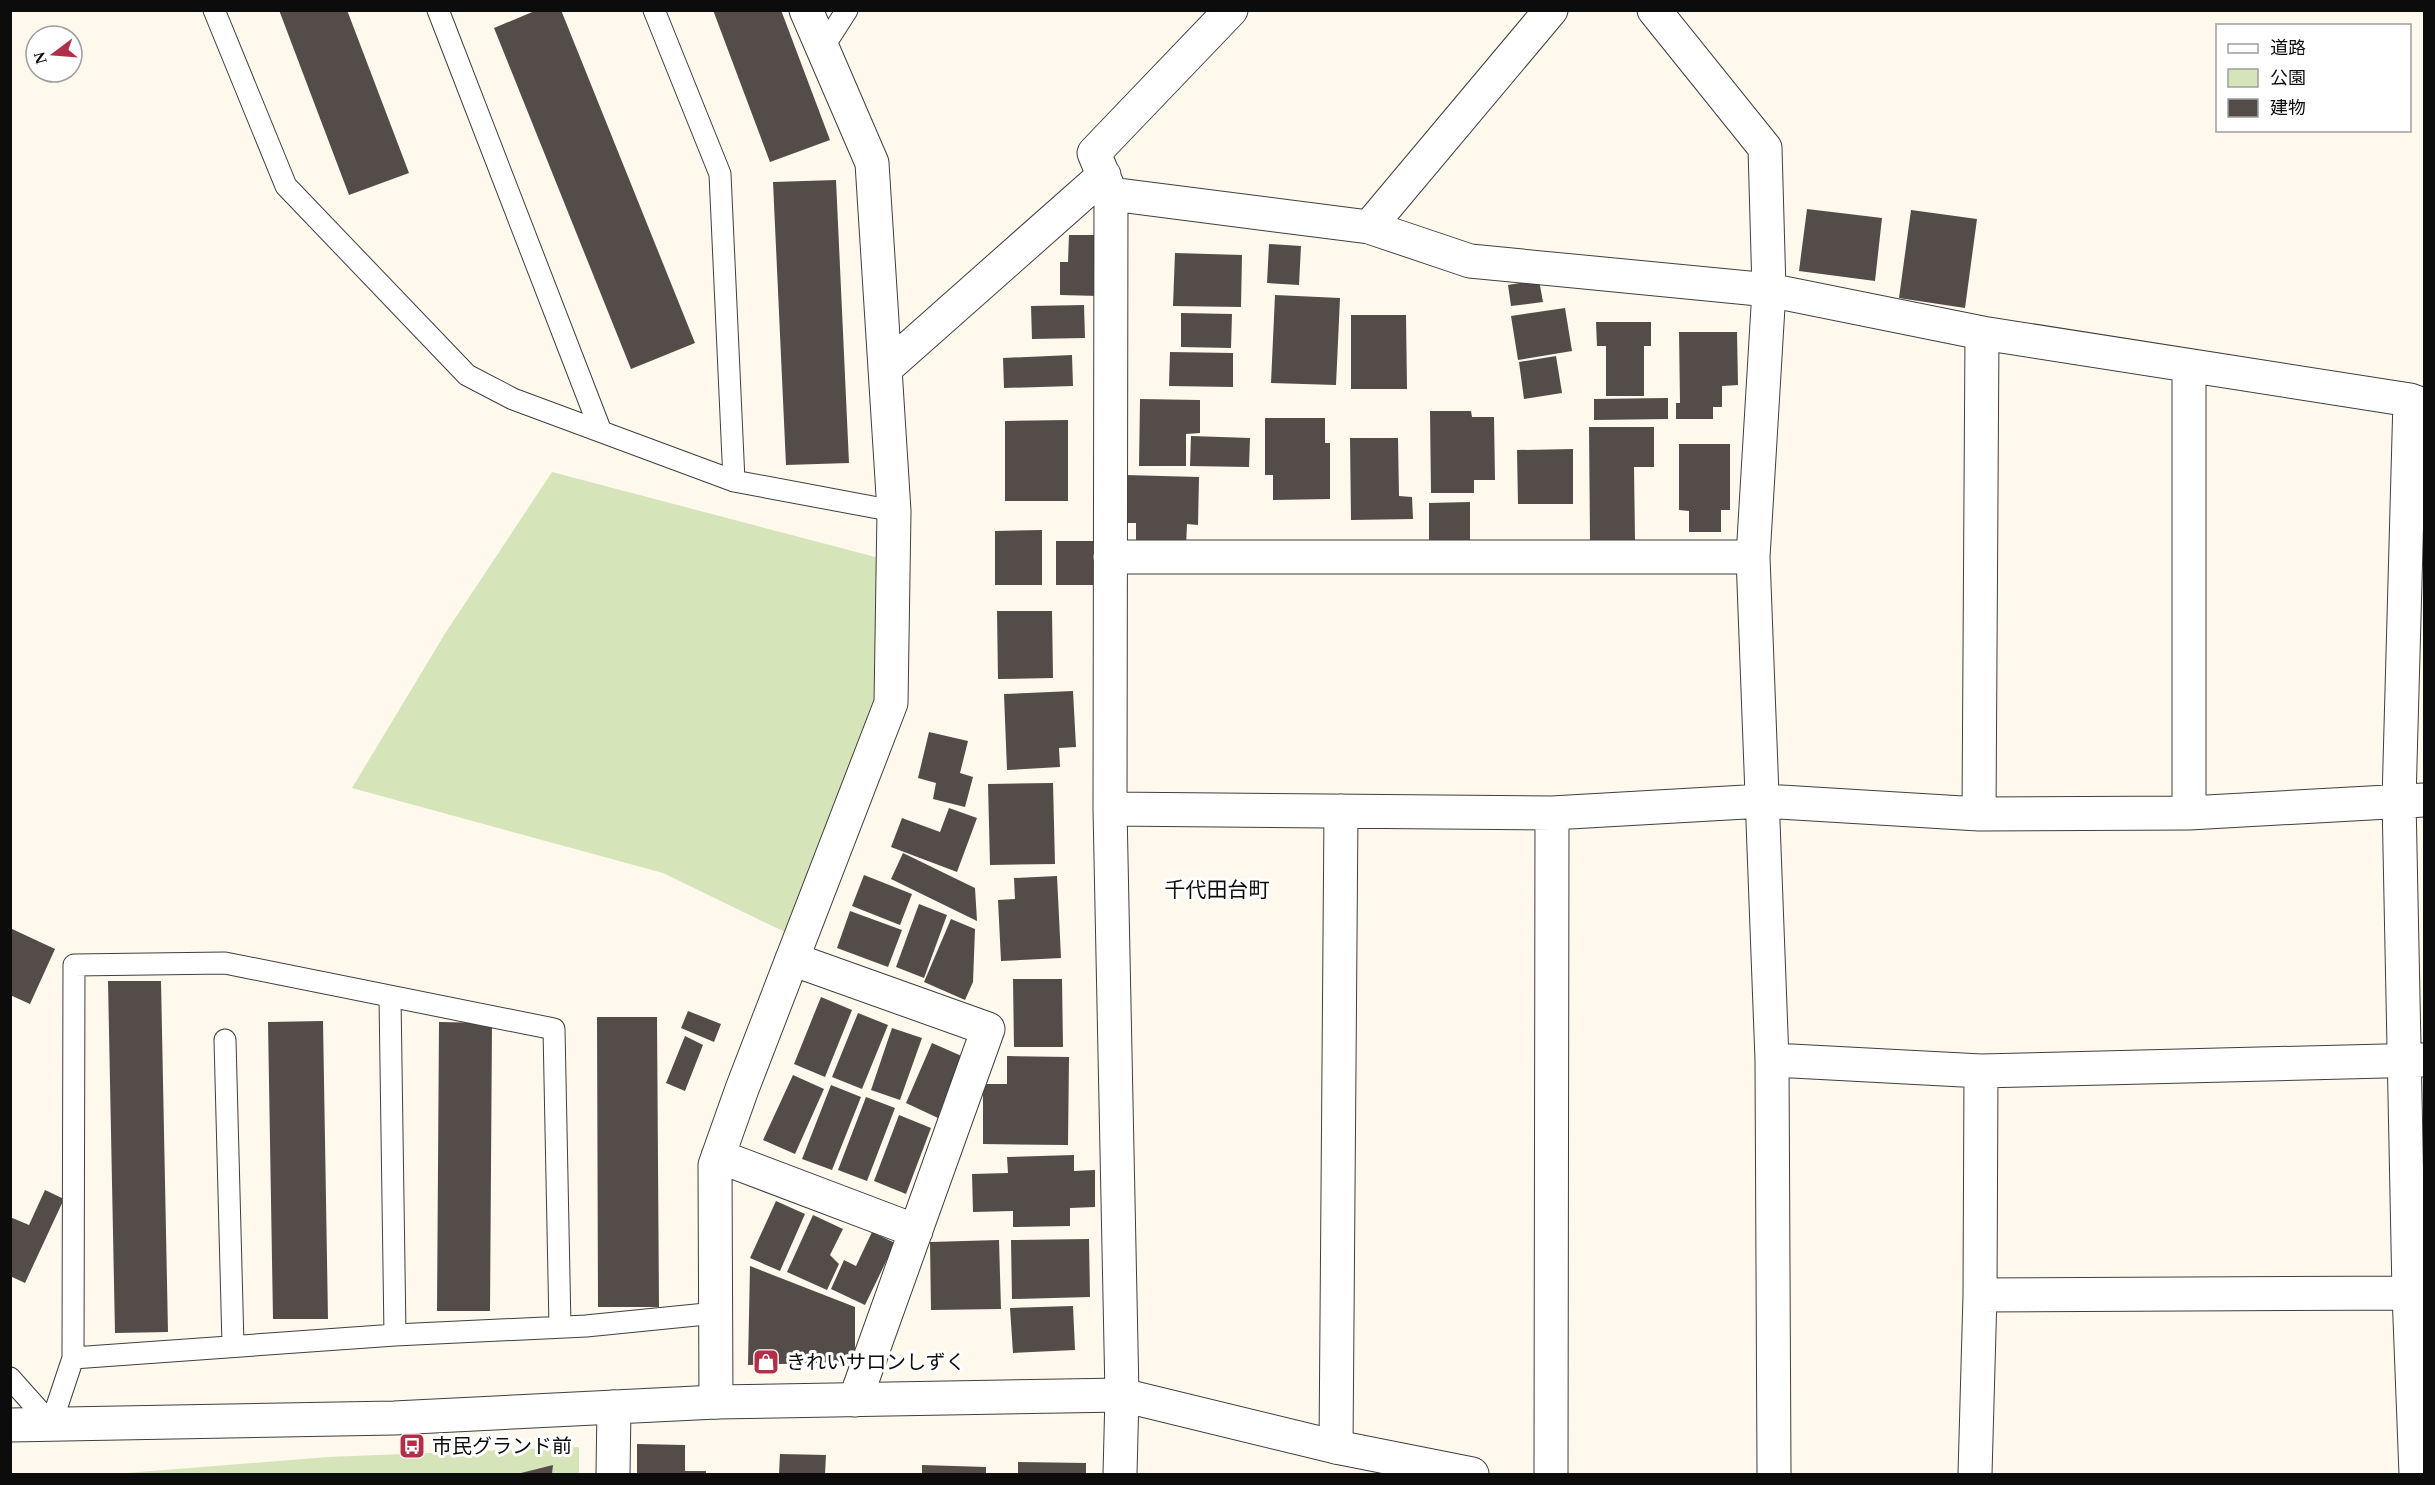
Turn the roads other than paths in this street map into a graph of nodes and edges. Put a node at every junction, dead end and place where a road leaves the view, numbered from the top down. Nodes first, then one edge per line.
1 (214, 10) edge
2 (438, 10) edge
3 (654, 10) edge
4 (806, 10) edge
5 (847, 10) edge
6 (1231, 10) edge
7 (1551, 10) edge
8 (1654, 10) edge
9 (822, 49) junction
10 (1108, 185) junction
11 (1369, 227) junction
12 (1768, 290) junction
13 (1982, 333) junction
14 (2189, 366) junction
15 (885, 369) junction
16 (2417, 403) edge
17 (600, 429) junction
18 (734, 481) junction
19 (894, 511) junction
20 (1110, 557) junction
21 (1753, 557) junction
22 (2412, 800) edge
23 (1763, 801) junction
24 (1110, 809) junction
25 (1341, 811) junction
26 (1552, 813) junction
27 (2189, 813) junction
28 (1979, 814) junction
29 (792, 959) junction
30 (390, 997) junction
31 (225, 1040) dead end
32 (1772, 1060) junction
33 (2414, 1060) edge
34 (1980, 1071) junction
35 (718, 1156) junction
36 (916, 1231) junction
37 (2417, 1293) edge
38 (1980, 1295) junction
39 (716, 1313) junction
40 (560, 1327) junction
41 (395, 1335) junction
42 (233, 1345) junction
43 (73, 1358) junction
44 (10, 1378) edge
45 (1122, 1395) junction
46 (855, 1400) junction
47 (716, 1402) junction
48 (614, 1407) junction
49 (51, 1424) junction
50 (10, 1425) edge
51 (1336, 1447) junction
52 (613, 1474) edge
53 (1120, 1474) edge
54 (1472, 1474) edge
55 (1551, 1474) edge
56 (1774, 1474) edge
57 (1975, 1474) edge
58 (2416, 1474) edge

1 - 17 lane
2 - 17 lane
3 - 18 lane
4 - 9 street
5 - 9 lane
6 - 10 street
7 - 11 street
8 - 12 street
9 - 15 street
10 - 11 street
10 - 15 street
10 - 20 street
11 - 12 street
12 - 13 street
12 - 21 street
13 - 14 street
13 - 28 street
14 - 16 street
14 - 27 street
15 - 19 street
16 - 22 street
17 - 18 lane
18 - 19 lane
19 - 29 street
20 - 21 street
20 - 24 street
21 - 23 street
22 - 27 street
22 - 33 street
23 - 26 street
23 - 28 street
23 - 32 street
24 - 25 street
24 - 45 street
25 - 26 street
25 - 51 street
26 - 55 street
27 - 28 street
29 - 35 street
29 - 36 street
30 - 40 lane
30 - 41 lane
30 - 43 lane
31 - 42 lane
32 - 34 street
32 - 56 street
33 - 34 street
33 - 37 street
34 - 38 street
35 - 36 street
35 - 39 street
36 - 46 street
37 - 38 street
37 - 58 street
38 - 57 street
39 - 40 lane
39 - 47 street
40 - 41 lane
41 - 42 lane
42 - 43 lane
43 - 49 lane
44 - 49 lane
45 - 46 street
45 - 51 street
45 - 53 street
46 - 47 street
47 - 48 street
48 - 49 street
48 - 52 street
49 - 50 street
51 - 54 street

